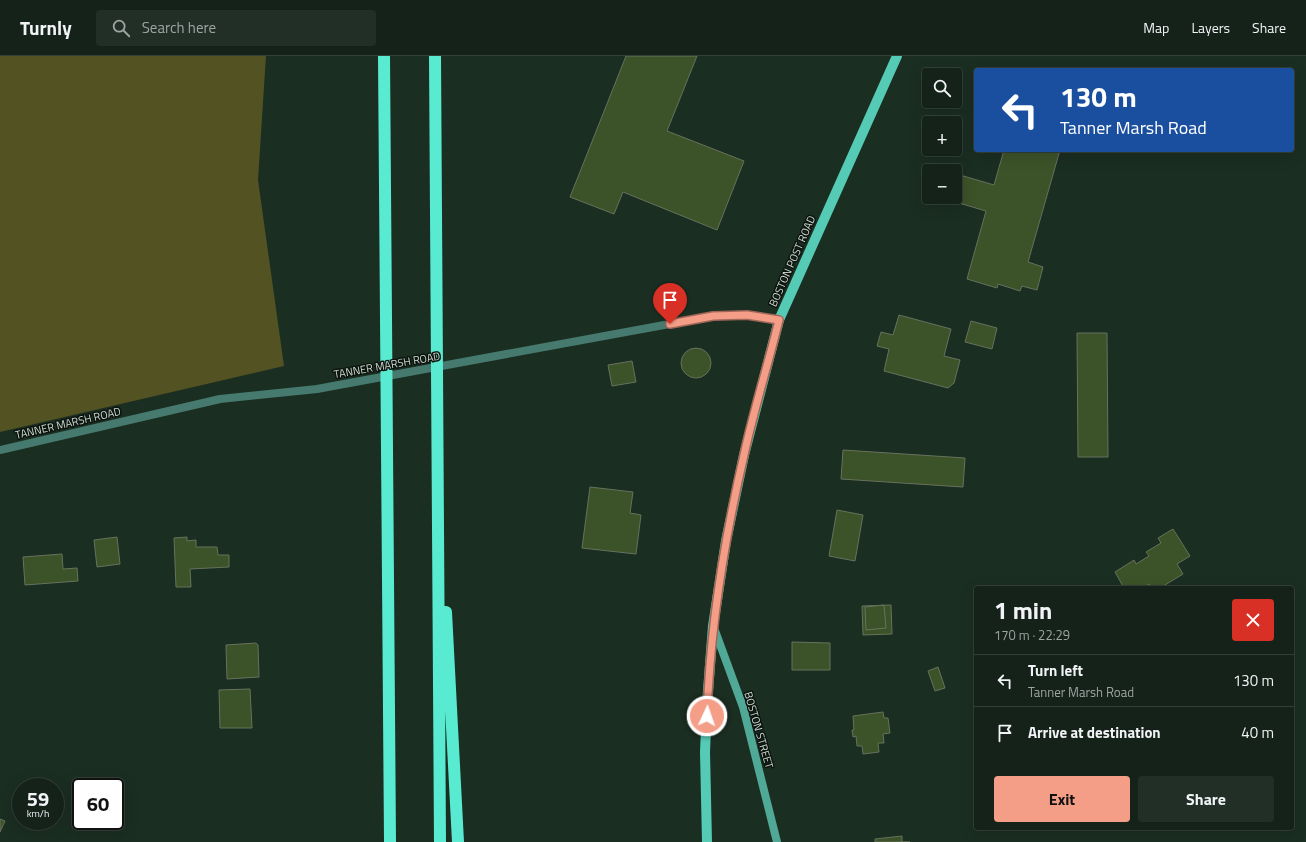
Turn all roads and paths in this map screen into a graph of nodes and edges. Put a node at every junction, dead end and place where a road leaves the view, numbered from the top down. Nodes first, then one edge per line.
1 (384, 56) edge
2 (435, 56) edge
3 (897, 56) edge
4 (779, 320) junction
5 (437, 443) junction
6 (0, 450) edge
7 (713, 626) junction
8 (390, 842) edge
9 (440, 842) edge
10 (458, 842) edge
11 (707, 842) edge
12 (778, 842) edge

1 - 8 highway
2 - 5 highway
3 - 4 main road, BOSTON POST ROAD
4 - 6 street, TANNER MARSH ROAD
4 - 7 main road, BOSTON POST ROAD
5 - 9 highway
5 - 10 highway
7 - 11 main road, BOSTON POST ROAD
7 - 12 main road, BOSTON STREET

